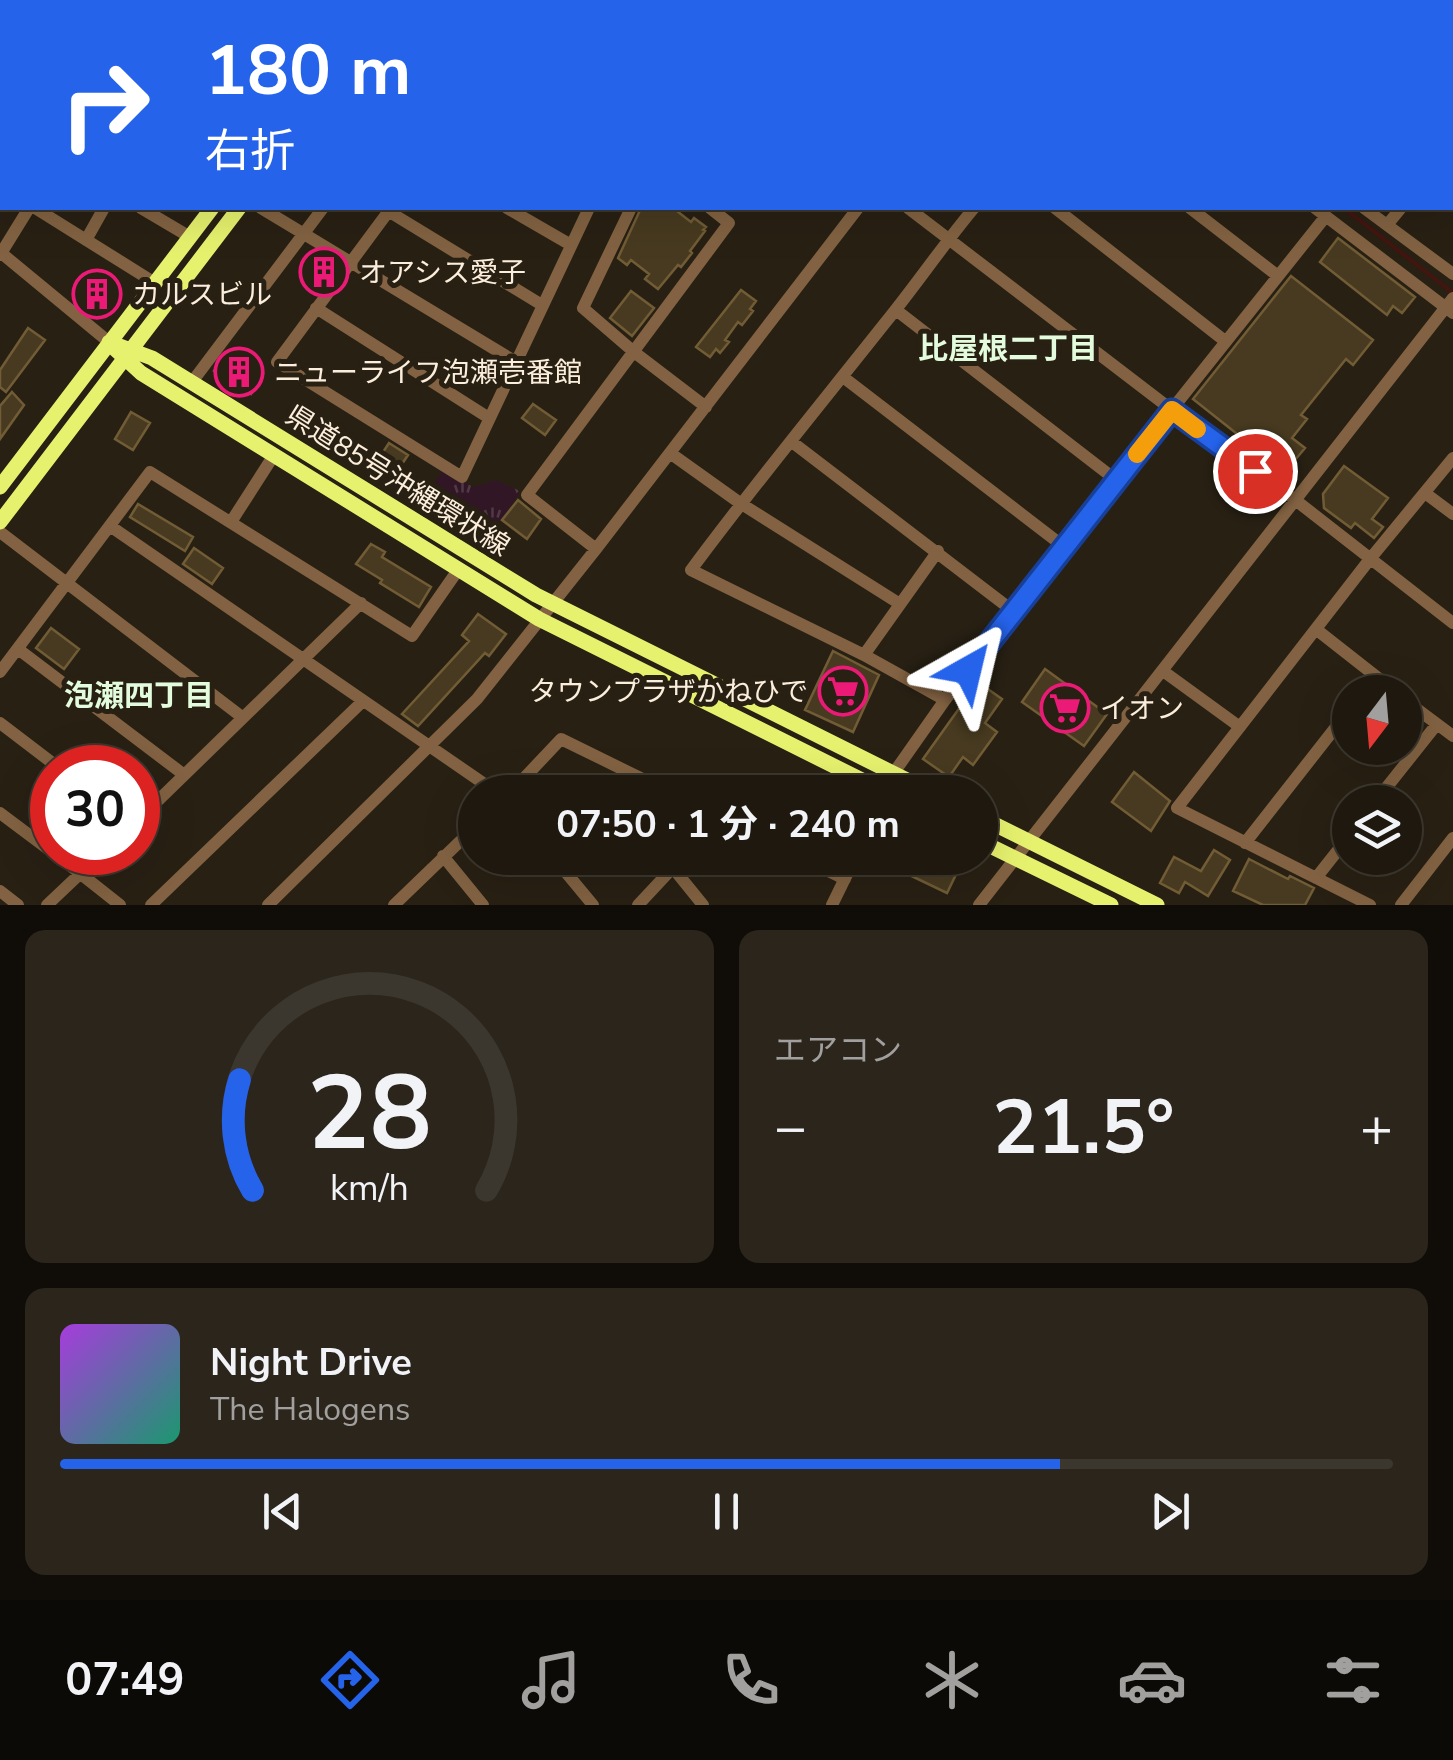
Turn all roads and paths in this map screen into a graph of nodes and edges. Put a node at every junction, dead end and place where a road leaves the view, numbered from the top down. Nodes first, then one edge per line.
1 (31, 210) edge
2 (35, 210) edge
3 (103, 210) edge
4 (145, 210) edge
5 (210, 210) edge
6 (237, 210) edge
7 (264, 210) edge
8 (321, 210) edge
9 (389, 210) edge
10 (392, 210) edge
11 (510, 210) edge
12 (588, 210) edge
13 (630, 210) edge
14 (713, 210) edge
15 (856, 210) edge
16 (911, 210) edge
17 (972, 210) edge
18 (1058, 210) edge
19 (1193, 210) edge
20 (1367, 210) edge
21 (1399, 210) edge
22 (1320, 212) edge
23 (1387, 226) junction
24 (303, 234) junction
25 (190, 237) junction
26 (948, 239) junction
27 (86, 240) junction
28 (570, 245) junction
29 (0, 253) edge
30 (350, 262) junction
31 (1453, 274) edge
32 (1278, 276) junction
33 (155, 282) junction
34 (542, 305) junction
35 (1451, 305) edge
36 (316, 308) junction
37 (896, 310) junction
38 (1225, 341) junction
39 (109, 342) junction
40 (634, 352) junction
41 (128, 354) junction
42 (516, 362) junction
43 (843, 377) junction
44 (192, 382) junction
45 (706, 406) junction
46 (1172, 410) junction
47 (489, 418) junction
48 (792, 442) junction
49 (670, 453) junction
50 (274, 455) junction
51 (1453, 458) edge
52 (1116, 480) junction
53 (0, 487) edge
54 (1425, 494) junction
55 (1294, 500) junction
56 (740, 503) junction
57 (1453, 514) edge
58 (0, 522) edge
59 (231, 522) junction
60 (110, 526) junction
61 (0, 532) edge
62 (1064, 546) junction
63 (596, 549) junction
64 (938, 551) junction
65 (1370, 559) junction
66 (458, 570) junction
67 (67, 582) junction
68 (361, 603) junction
69 (552, 604) junction
70 (900, 604) junction
71 (1014, 611) junction
72 (538, 619) junction
73 (1453, 622) edge
74 (1317, 630) junction
75 (18, 649) junction
76 (864, 655) junction
77 (302, 660) junction
78 (1162, 671) junction
79 (0, 672) edge
80 (1374, 675) edge
81 (945, 700) junction
82 (362, 702) junction
83 (1422, 713) edge
84 (242, 717) junction
85 (0, 723) edge
86 (1436, 724) junction
87 (1240, 727) junction
88 (1332, 732) edge
89 (1453, 736) edge
90 (30, 746) edge
91 (429, 748) junction
92 (183, 774) junction
93 (893, 774) joint
94 (470, 775) edge
95 (527, 775) edge
96 (635, 775) edge
97 (852, 775) edge
98 (1388, 785) edge
99 (160, 798) edge
100 (0, 814) edge
101 (998, 826) edge
102 (30, 836) edge
103 (1453, 838) edge
104 (458, 842) edge
105 (1030, 842) junction
106 (1245, 843) junction
107 (998, 850) edge
108 (443, 856) junction
109 (1016, 858) junction
110 (1332, 858) edge
111 (80, 875) edge
112 (82, 875) edge
113 (568, 875) edge
114 (666, 875) edge
115 (684, 875) edge
116 (837, 875) edge
117 (847, 875) edge
118 (1316, 878) junction
119 (845, 879) junction
120 (0, 892) edge
121 (18, 905) edge
122 (47, 905) edge
123 (120, 905) edge
124 (152, 905) edge
125 (268, 905) edge
126 (394, 905) edge
127 (483, 905) edge
128 (594, 905) edge
129 (638, 905) edge
130 (703, 905) edge
131 (832, 905) edge
132 (979, 905) edge
133 (1111, 905) edge
134 (1156, 905) edge
135 (1370, 905) edge
136 (1401, 905) edge

1 - 29 street
2 - 27 street
3 - 27 street
4 - 25 street
5 - 25 main road
6 - 41 main road
7 - 24 street
8 - 24 street
9 - 30 street
10 - 34 street
11 - 28 street
12 - 28 street
13 - 40 street
14 - 40 street
15 - 45 street
16 - 26 street
17 - 26 street
18 - 38 street
19 - 32 street
20 - 23 street
21 - 23 street
22 - 32 street
22 - 35 street
23 - 31 street
24 - 30 street
24 - 44 street
25 - 33 main road
26 - 37 street
26 - 46 street
27 - 33 street
28 - 34 street
29 - 39 street
30 - 36 street
30 - 42 street
32 - 38 street
33 - 39 main road
34 - 42 street
35 - 55 street
36 - 47 street
36 - 47 street
37 - 43 street
37 - 52 street
38 - 46 street
39 - 41 main road, 県道85号沖縄環状線
39 - 53 main road
40 - 45 street
40 - 63 street
41 - 44 main road, 県道85号沖縄環状線
41 - 50 main road, 県道85号沖縄環状線
41 - 58 main road
42 - 47 street
43 - 48 street
43 - 62 street
44 - 69 main road, 県道85号沖縄環状線
45 - 49 street
46 - 52 street
46 - 55 street
48 - 56 street
48 - 64 street
49 - 56 street
49 - 63 street
50 - 59 street
50 - 66 main road, 県道85号沖縄環状線
51 - 54 street
52 - 62 street
54 - 57 street
54 - 65 street
55 - 65 street
55 - 78 street
56 - 70 street
56 - 76 street
59 - 60 street
59 - 68 street
60 - 67 street
60 - 77 street
61 - 67 street
62 - 71 street
63 - 69 street
64 - 70 street
64 - 71 street
65 - 73 street
65 - 74 street
66 - 68 street
66 - 72 main road, 県道85号沖縄環状線
67 - 75 street
67 - 84 street
68 - 77 street
69 - 72 street
69 - 93 main road, 県道85号沖縄環状線
70 - 76 street
71 - 81 street
72 - 91 street
72 - 97 main road, 県道85号沖縄環状線
74 - 80 street
74 - 87 street
75 - 79 street
75 - 92 street
76 - 81 street
77 - 82 street
77 - 84 street
78 - 87 street
78 - 105 street
81 - 93 street
82 - 91 street
82 - 124 street
83 - 86 street
84 - 92 street
85 - 90 street
86 - 89 street
86 - 98 street
87 - 106 street
88 - 106 street
91 - 94 street
91 - 125 street
92 - 99 street
95 - 96 street
100 - 102 street
101 - 105 main road
103 - 136 street
104 - 108 street
105 - 109 street
105 - 134 main road
106 - 118 street
107 - 109 main road
108 - 126 street
108 - 127 street
109 - 132 street
109 - 133 main road
110 - 118 street
111 - 122 street
112 - 123 street
113 - 128 street
114 - 129 street
115 - 130 street
116 - 119 street
117 - 119 street
118 - 135 street
119 - 131 street
120 - 121 street

